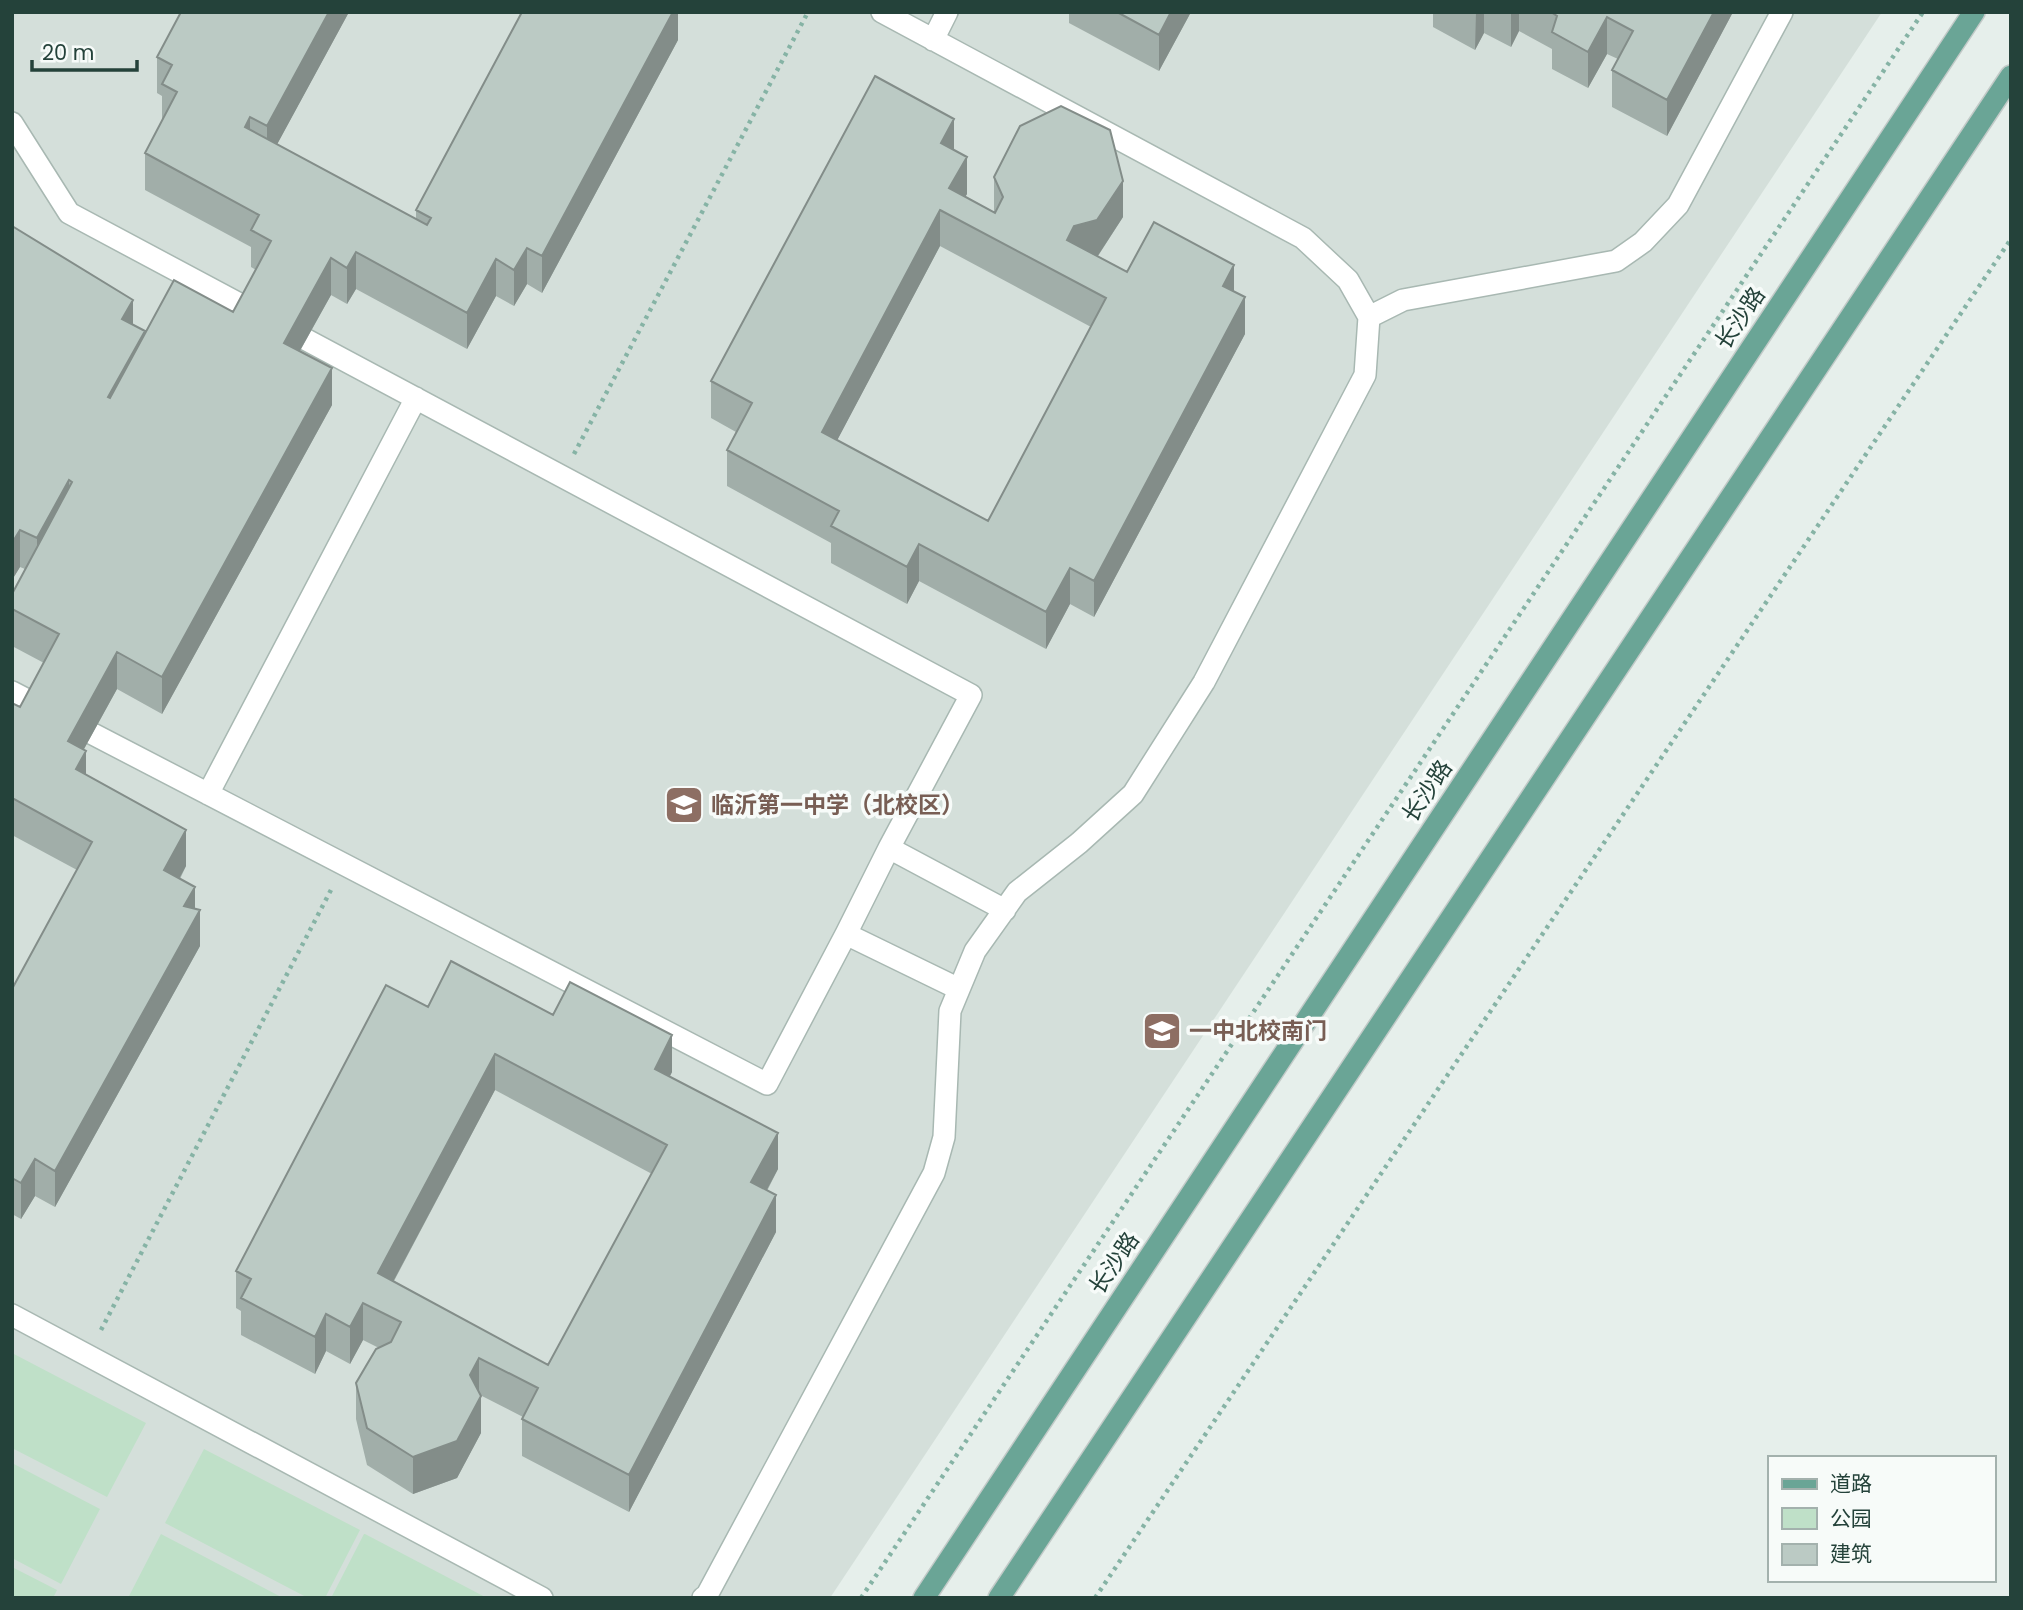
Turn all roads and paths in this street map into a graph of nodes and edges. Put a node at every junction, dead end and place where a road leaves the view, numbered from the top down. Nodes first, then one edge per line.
1 (808, 12) edge
2 (882, 12) edge
3 (947, 12) edge
4 (1782, 12) edge
5 (1923, 12) edge
6 (1974, 12) edge
7 (933, 40) junction
8 (2011, 76) edge
9 (12, 123) edge
10 (2011, 239) edge
11 (1369, 317) junction
12 (416, 398) junction
13 (562, 476) junction
14 (12, 692) edge
15 (208, 794) junction
16 (889, 848) junction
17 (344, 865) junction
18 (1005, 910) junction
19 (845, 934) junction
20 (959, 989) junction
21 (12, 1315) edge
22 (88, 1355) junction
23 (542, 1598) edge
24 (703, 1598) edge
25 (861, 1598) edge
26 (924, 1598) edge
27 (999, 1598) edge
28 (1095, 1598) edge

1 - 13 path
2 - 7 street
3 - 7 street
4 - 11 street
5 - 25 path
6 - 26 main road, 长沙路
7 - 11 street
8 - 27 main road
9 - 12 street
10 - 28 path
11 - 18 street
12 - 13 street
12 - 15 street
13 - 16 street
14 - 15 street
15 - 17 street
16 - 18 street
16 - 19 street
17 - 19 street
17 - 22 path
18 - 20 street
19 - 20 street
20 - 24 street
21 - 22 street
22 - 23 street

